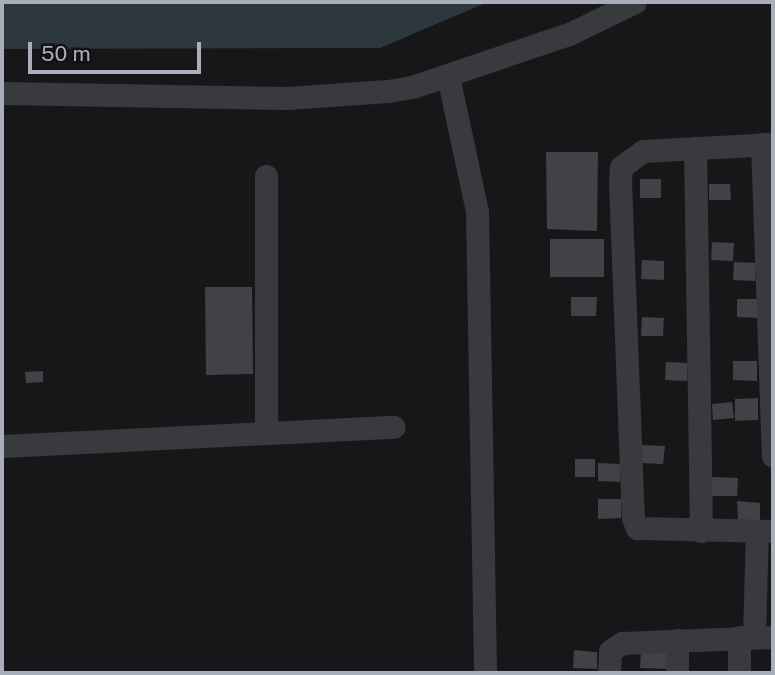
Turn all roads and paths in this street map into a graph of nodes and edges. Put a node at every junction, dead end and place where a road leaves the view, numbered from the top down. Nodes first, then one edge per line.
1 (635, 2) edge
2 (447, 76) junction
3 (2, 93) edge
4 (768, 144) edge
5 (695, 148) junction
6 (267, 176) dead end
7 (394, 427) dead end
8 (266, 433) junction
9 (2, 446) edge
10 (773, 456) edge
11 (701, 531) junction
12 (765, 531) edge
13 (755, 636) edge
14 (677, 640) junction
15 (485, 673) edge
16 (609, 673) edge
17 (677, 673) edge
18 (739, 673) edge

1 - 2 street
2 - 3 street
2 - 15 street
4 - 5 street
4 - 10 street
5 - 11 street
5 - 11 street
6 - 8 street
7 - 8 street
8 - 9 street
11 - 12 street
12 - 13 street
13 - 14 street
13 - 18 street
14 - 16 street
14 - 17 street

